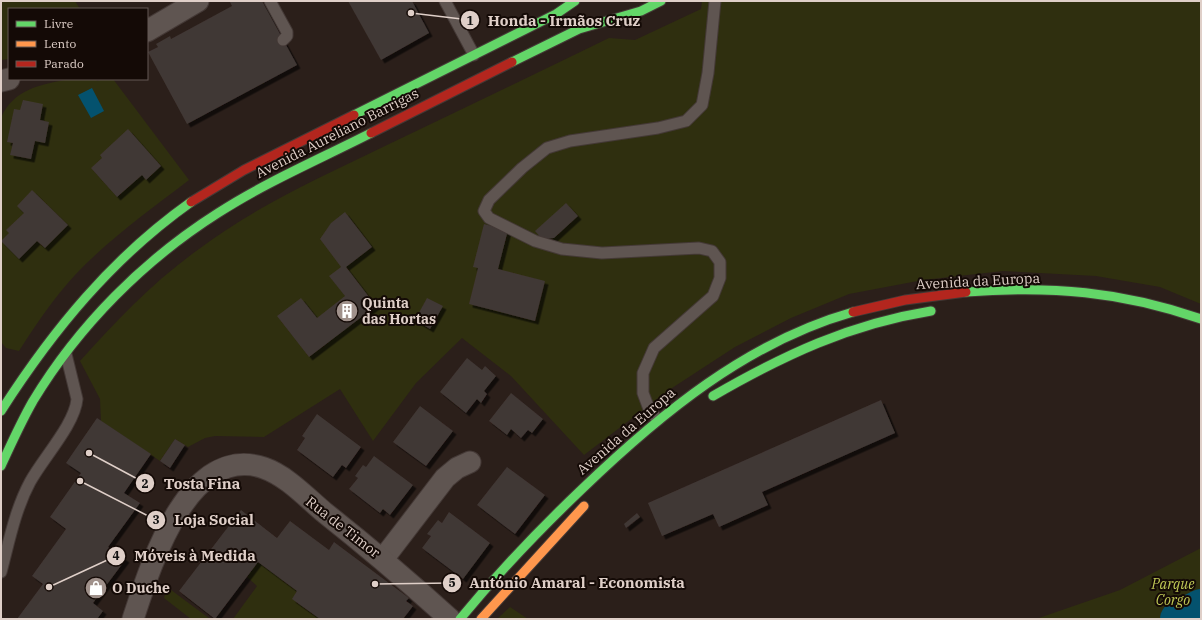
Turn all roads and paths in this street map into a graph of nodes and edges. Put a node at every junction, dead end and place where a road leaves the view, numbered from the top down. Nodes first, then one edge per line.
1 (198, 1) edge
2 (270, 1) edge
3 (445, 1) edge
4 (575, 1) edge
5 (653, 1) edge
6 (661, 1) edge
7 (715, 1) edge
8 (617, 6) dead end
9 (647, 9) junction
10 (623, 16) junction
11 (148, 30) edge
12 (283, 40) dead end
13 (474, 55) junction
14 (940, 310) dead end
15 (1201, 318) edge
16 (66, 353) junction
17 (19, 382) junction
18 (1, 388) edge
19 (706, 401) dead end
20 (1, 412) edge
21 (657, 419) junction
22 (470, 462) dead end
23 (1, 466) edge
24 (590, 500) dead end
25 (383, 559) junction
26 (1, 572) edge
27 (133, 619) edge
28 (450, 619) edge
29 (460, 619) edge
30 (481, 619) edge

1 - 11 street
2 - 12 lane
3 - 13 lane
4 - 13 main road, Avenida Aureliano Barrigas
5 - 9 main road
6 - 9 main road, Avenida Aureliano Barrigas
7 - 21 lane
8 - 10 main road
9 - 10 main road, Avenida Aureliano Barrigas
10 - 16 main road, Avenida Aureliano Barrigas
13 - 17 main road, Avenida Aureliano Barrigas
14 - 19 main road, Avenida da Europa
15 - 21 main road, Avenida da Europa
16 - 23 main road, Avenida Aureliano Barrigas
16 - 26 lane
17 - 18 lane
17 - 20 main road, Avenida Aureliano Barrigas
21 - 29 main road, Avenida da Europa
22 - 25 street
24 - 30 main road
25 - 27 street, Rua de Timor
25 - 28 street, Rua de Timor

